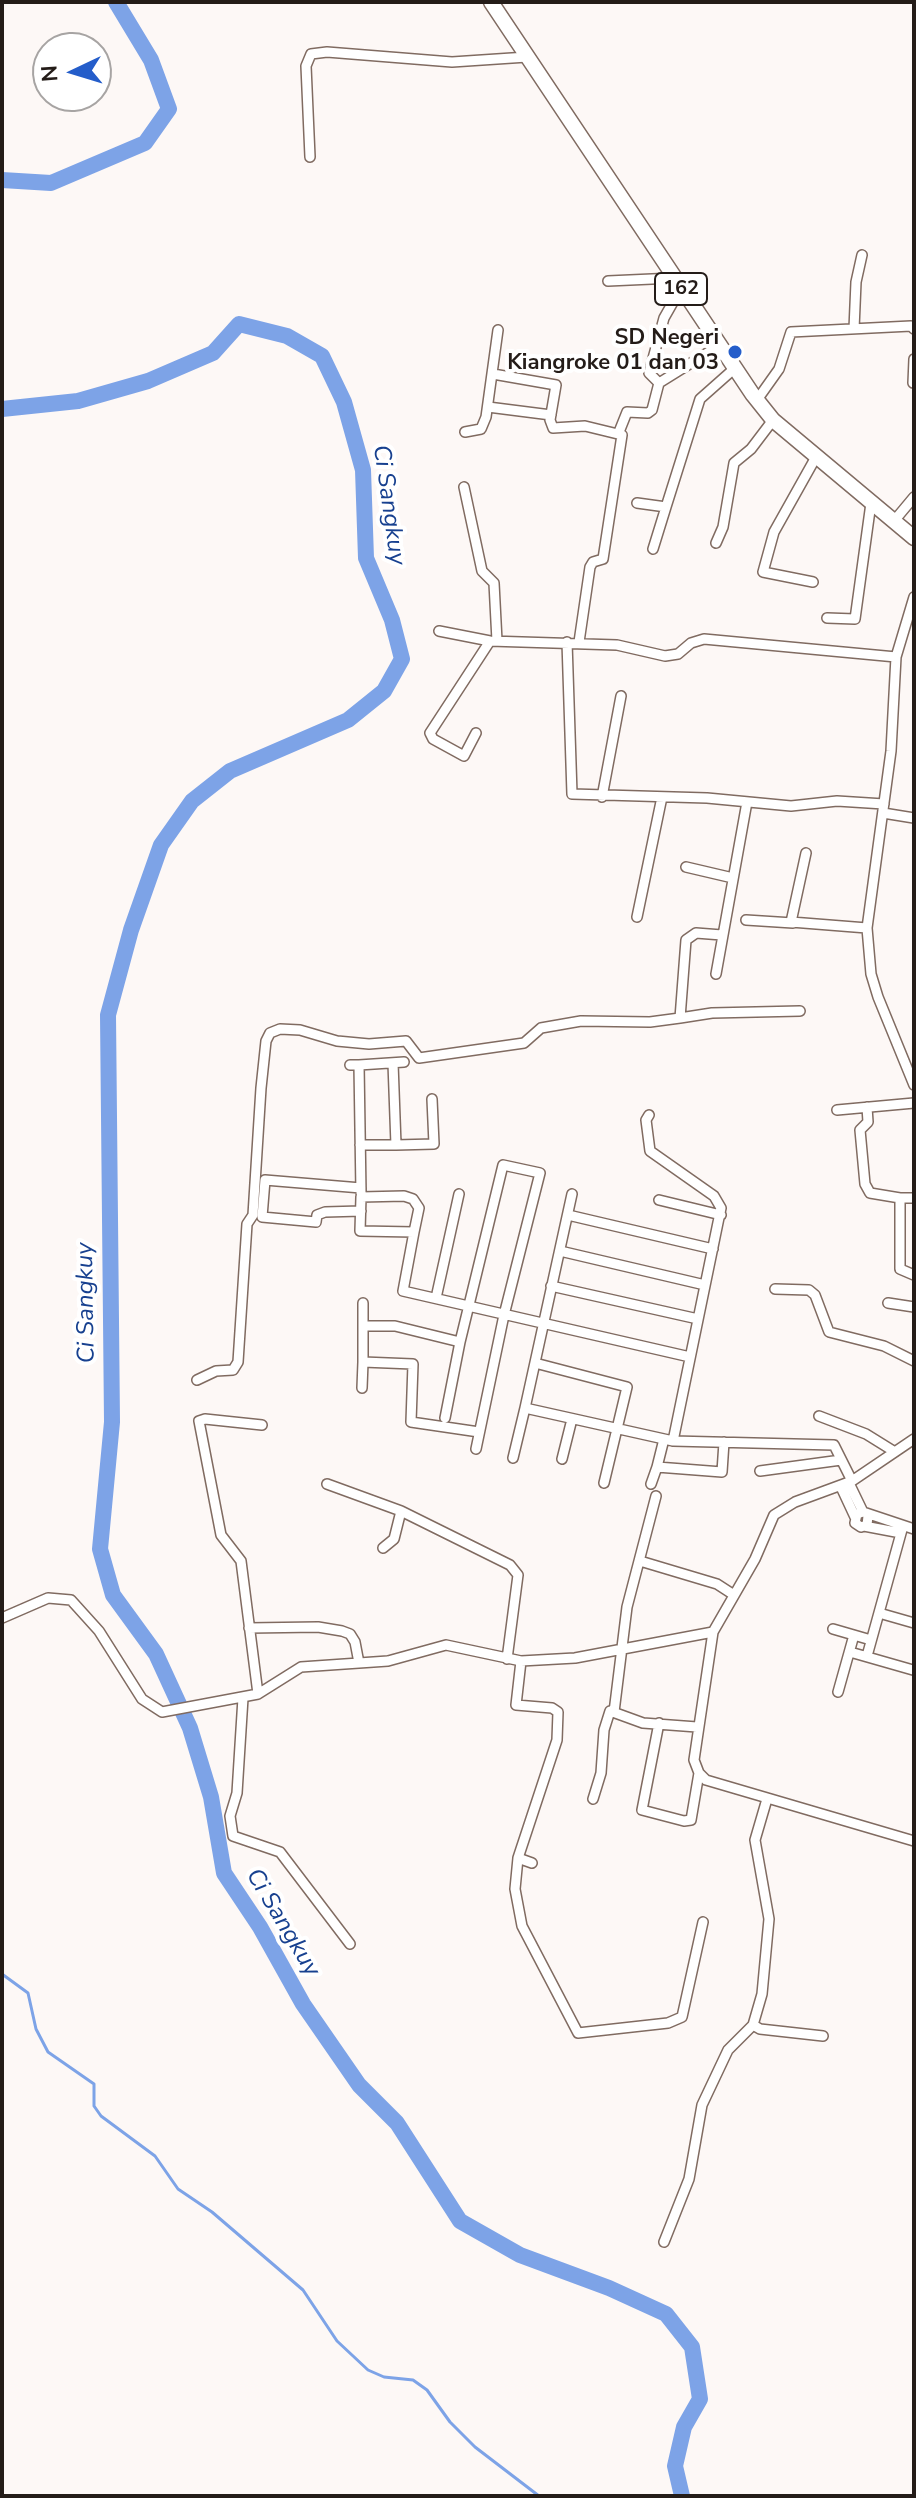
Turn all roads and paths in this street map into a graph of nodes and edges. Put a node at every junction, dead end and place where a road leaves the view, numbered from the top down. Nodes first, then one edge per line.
1 (491, 2) edge
2 (527, 57) junction
3 (310, 157) dead end
4 (862, 255) dead end
5 (608, 281) dead end
6 (678, 283) junction
7 (854, 329) junction
8 (914, 329) edge
9 (498, 330) dead end
10 (720, 345) junction
11 (914, 359) edge
12 (735, 368) junction
13 (493, 374) junction
14 (659, 383) junction
15 (913, 383) edge
16 (757, 400) junction
17 (488, 407) junction
18 (551, 415) junction
19 (773, 420) junction
20 (465, 432) dead end
21 (619, 432) junction
22 (816, 457) junction
23 (464, 487) dead end
24 (914, 497) edge
25 (637, 503) dead end
26 (871, 503) junction
27 (666, 507) junction
28 (894, 521) junction
29 (914, 538) edge
30 (716, 543) dead end
31 (653, 549) dead end
32 (813, 582) dead end
33 (914, 597) edge
34 (827, 618) dead end
35 (439, 631) dead end
36 (494, 641) junction
37 (567, 642) junction
38 (579, 642) junction
39 (896, 657) junction
40 (621, 696) dead end
41 (476, 733) dead end
42 (602, 797) junction
43 (662, 797) junction
44 (747, 802) junction
45 (884, 808) junction
46 (914, 818) edge
47 (806, 853) dead end
48 (686, 867) dead end
49 (733, 878) junction
50 (637, 917) dead end
51 (746, 920) dead end
52 (793, 923) junction
53 (867, 928) junction
54 (722, 935) junction
55 (716, 974) dead end
56 (800, 1011) dead end
57 (680, 1018) junction
58 (914, 1085) edge
59 (432, 1099) dead end
60 (914, 1103) edge
61 (867, 1107) junction
62 (837, 1110) dead end
63 (649, 1115) dead end
64 (360, 1145) junction
65 (396, 1145) junction
66 (361, 1192) junction
67 (459, 1194) dead end
68 (572, 1194) dead end
69 (900, 1198) junction
70 (914, 1198) edge
71 (659, 1200) dead end
72 (361, 1211) junction
73 (568, 1215) junction
74 (721, 1215) junction
75 (414, 1232) junction
76 (713, 1249) junction
77 (560, 1251) junction
78 (914, 1275) edge
79 (705, 1285) junction
80 (551, 1286) junction
81 (775, 1289) dead end
82 (436, 1298) junction
83 (363, 1303) dead end
84 (888, 1303) dead end
85 (470, 1306) junction
86 (914, 1307) edge
87 (504, 1315) junction
88 (698, 1319) junction
89 (543, 1324) junction
90 (363, 1326) junction
91 (460, 1342) junction
92 (690, 1357) junction
93 (914, 1361) edge
94 (363, 1362) junction
95 (535, 1363) junction
96 (197, 1380) dead end
97 (362, 1388) dead end
98 (525, 1408) junction
99 (819, 1416) dead end
100 (445, 1418) dead end
101 (572, 1419) junction
102 (262, 1425) dead end
103 (618, 1429) junction
104 (479, 1432) junction
105 (914, 1439) edge
106 (668, 1440) junction
107 (724, 1442) junction
108 (476, 1449) dead end
109 (895, 1452) junction
110 (513, 1458) dead end
111 (562, 1459) dead end
112 (841, 1460) junction
113 (657, 1467) junction
114 (760, 1471) dead end
115 (604, 1483) dead end
116 (327, 1484) dead end
117 (651, 1484) dead end
118 (847, 1484) junction
119 (656, 1496) dead end
120 (401, 1511) junction
121 (862, 1515) junction
122 (902, 1529) junction
123 (914, 1529) edge
124 (383, 1548) dead end
125 (640, 1561) junction
126 (734, 1595) junction
127 (879, 1613) junction
128 (2, 1618) edge
129 (914, 1623) edge
130 (249, 1628) junction
131 (833, 1629) dead end
132 (713, 1632) junction
133 (854, 1635) junction
134 (871, 1640) junction
135 (622, 1651) junction
136 (850, 1652) junction
137 (867, 1656) junction
138 (507, 1659) junction
139 (521, 1661) junction
140 (359, 1663) junction
141 (913, 1670) edge
142 (838, 1692) dead end
143 (258, 1694) junction
144 (243, 1698) junction
145 (614, 1712) junction
146 (659, 1723) junction
147 (697, 1727) junction
148 (699, 1773) junction
149 (593, 1799) dead end
150 (767, 1799) junction
151 (914, 1841) edge
152 (518, 1858) junction
153 (532, 1863) dead end
154 (703, 1922) dead end
155 (350, 1944) dead end
156 (753, 2025) junction
157 (823, 2036) dead end
158 (664, 2242) dead end

1 - 2 main road, 162
2 - 3 street
2 - 6 main road, 162
4 - 7 street
5 - 6 street
6 - 10 main road, 162
6 - 14 street
7 - 8 street
7 - 16 street
9 - 13 street
10 - 12 main road, 162
10 - 14 street
11 - 15 street
12 - 16 main road, 162
12 - 27 street
13 - 17 street
13 - 18 street
14 - 21 street
16 - 19 main road, 162
17 - 18 street
17 - 20 street
18 - 21 street
19 - 22 main road, 162
19 - 30 street
21 - 38 street
22 - 26 main road, 162
22 - 32 street
23 - 36 street
24 - 28 street
25 - 27 street
26 - 28 main road, 162
26 - 34 street
27 - 31 street
28 - 29 main road, 162
33 - 39 street
35 - 36 street
36 - 37 street
36 - 41 street
37 - 38 street
37 - 42 street
38 - 39 street
39 - 45 street
40 - 42 street
42 - 43 street
43 - 44 street
43 - 50 street
44 - 45 street
44 - 49 street
45 - 46 street
45 - 53 street
47 - 52 street
48 - 49 street
49 - 54 street
51 - 52 street
52 - 53 street
53 - 58 street
54 - 55 street
54 - 57 street
56 - 57 street
57 - 96 street
59 - 65 street
60 - 61 street
61 - 62 street
61 - 69 street
63 - 74 street
64 - 65 street
64 - 65 street
64 - 66 street
66 - 72 street
66 - 72 street
66 - 75 street
67 - 82 street
68 - 73 street
69 - 70 street
69 - 78 street
71 - 74 street
72 - 75 street
73 - 76 street
73 - 77 street
74 - 76 street
75 - 82 street
76 - 79 street
77 - 79 street
77 - 80 street
79 - 88 street
80 - 88 street
80 - 89 street
81 - 93 street
82 - 85 street
83 - 90 street
84 - 86 street
85 - 87 street
85 - 87 street
85 - 91 street
87 - 89 street
87 - 104 street
88 - 92 street
89 - 92 street
89 - 95 street
90 - 91 street
90 - 94 street
91 - 100 street
92 - 106 street
94 - 97 street
94 - 104 street
95 - 98 street
95 - 103 street
98 - 101 street
98 - 110 street
99 - 109 street
101 - 103 street
101 - 111 street
102 - 130 street
103 - 106 street
103 - 115 street
104 - 108 street
105 - 109 street
106 - 107 street
106 - 113 street
107 - 112 street
107 - 113 street
109 - 118 street
112 - 114 street
112 - 118 street
113 - 117 street
116 - 120 street
118 - 121 street
118 - 126 street
119 - 125 street
120 - 124 street
120 - 138 street
121 - 122 street
121 - 122 street
122 - 123 street
122 - 127 street
125 - 126 street
125 - 135 street
126 - 132 street
127 - 129 street
127 - 134 street
128 - 144 street
130 - 140 street
130 - 143 street
131 - 133 street
132 - 135 street
132 - 147 street
133 - 134 street
133 - 136 street
134 - 137 street
135 - 139 street
135 - 145 street
136 - 137 street
136 - 142 street
137 - 141 street
138 - 139 street
138 - 140 street
139 - 152 street
140 - 143 street
143 - 144 street
144 - 155 street
145 - 146 street
145 - 149 street
146 - 147 street
146 - 148 street
147 - 148 street
148 - 150 street
150 - 151 street
150 - 156 street
152 - 153 street
152 - 154 street
156 - 157 street
156 - 158 street

